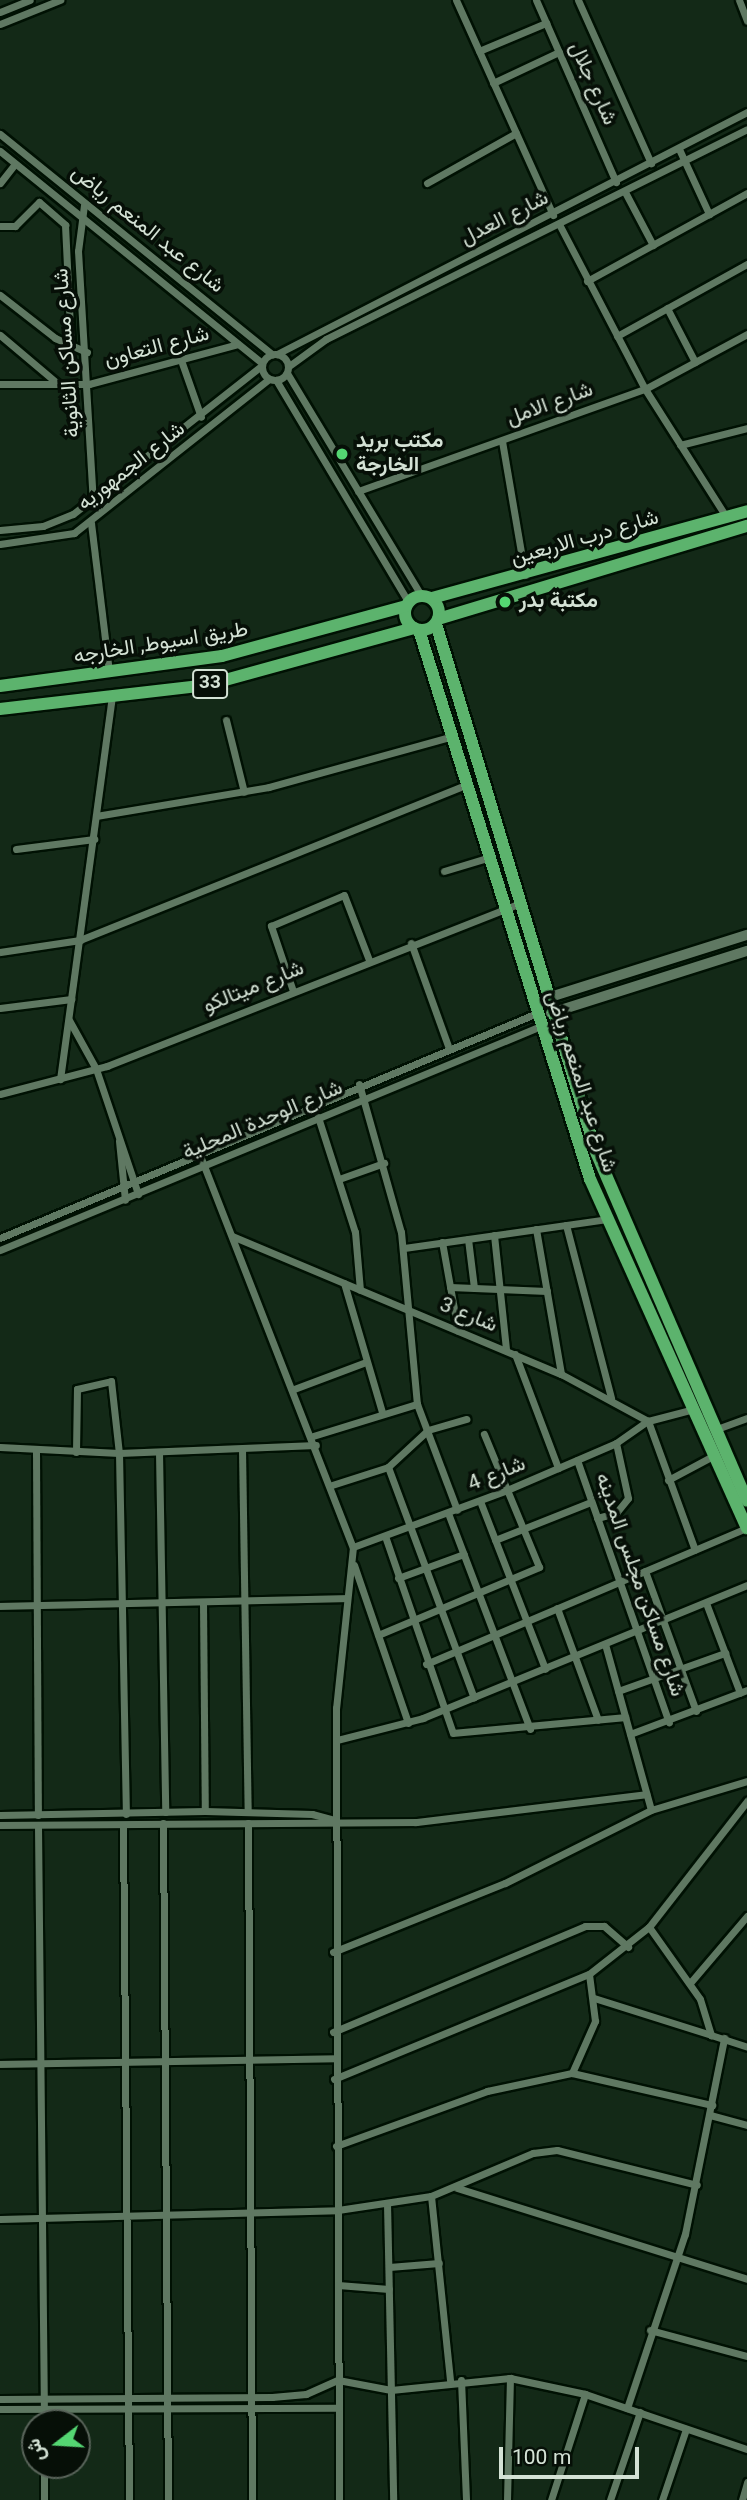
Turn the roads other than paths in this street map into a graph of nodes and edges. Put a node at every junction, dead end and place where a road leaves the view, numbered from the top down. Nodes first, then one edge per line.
1 (30, 0) edge
2 (60, 0) edge
3 (456, 0) edge
4 (536, 0) edge
5 (578, 0) edge
6 (739, 0) edge
7 (0, 12) edge
8 (747, 21) edge
9 (546, 23) junction
10 (0, 24) edge
11 (479, 51) junction
12 (559, 52) junction
13 (493, 83) junction
14 (747, 112) edge
15 (747, 129) edge
16 (516, 133) junction
17 (0, 134) edge
18 (679, 149) junction
19 (0, 151) edge
20 (685, 162) junction
21 (651, 163) junction
22 (15, 164) junction
23 (617, 182) junction
24 (0, 183) edge
25 (427, 183) dead end
26 (625, 192) junction
27 (747, 193) edge
28 (84, 205) junction
29 (709, 214) junction
30 (553, 215) junction
31 (81, 217) junction
32 (559, 224) junction
33 (0, 226) edge
34 (653, 245) junction
35 (79, 251) junction
36 (66, 252) junction
37 (747, 264) edge
38 (587, 281) junction
39 (0, 295) edge
40 (667, 308) junction
41 (747, 334) edge
42 (0, 335) edge
43 (617, 336) junction
44 (238, 344) junction
45 (71, 347) junction
46 (87, 352) junction
47 (275, 354) junction
48 (695, 362) junction
49 (182, 363) junction
50 (262, 365) junction
51 (288, 369) junction
52 (0, 375) edge
53 (272, 380) junction
54 (57, 383) junction
55 (0, 384) edge
56 (10, 384) junction
57 (89, 384) junction
58 (645, 388) junction
59 (201, 417) junction
60 (747, 428) edge
61 (502, 441) junction
62 (680, 445) junction
63 (349, 476) junction
64 (338, 483) junction
65 (358, 491) junction
66 (101, 495) junction
67 (363, 498) junction
68 (93, 500) junction
69 (352, 505) junction
70 (111, 507) junction
71 (747, 512) edge
72 (73, 514) junction
73 (727, 517) junction
74 (91, 523) junction
75 (747, 526) edge
76 (83, 528) junction
77 (0, 530) edge
78 (733, 530) junction
79 (0, 544) edge
80 (584, 566) junction
81 (564, 572) junction
82 (525, 576) junction
83 (427, 597) junction
84 (407, 604) junction
85 (437, 621) junction
86 (417, 629) junction
87 (109, 673) junction
88 (0, 686) edge
89 (112, 697) junction
90 (0, 709) edge
91 (226, 720) dead end
92 (455, 736) junction
93 (469, 783) junction
94 (244, 792) junction
95 (96, 816) junction
96 (94, 839) junction
97 (16, 849) dead end
98 (489, 857) junction
99 (444, 871) dead end
100 (519, 904) junction
101 (505, 908) junction
102 (747, 935) edge
103 (80, 940) junction
104 (411, 943) junction
105 (747, 951) edge
106 (0, 952) edge
107 (369, 960) junction
108 (293, 991) junction
109 (547, 998) junction
110 (71, 999) junction
111 (0, 1007) edge
112 (537, 1013) junction
113 (551, 1013) junction
114 (69, 1020) junction
115 (506, 1024) junction
116 (541, 1026) junction
117 (510, 1036) junction
118 (448, 1046) junction
119 (96, 1069) junction
120 (60, 1079) junction
121 (359, 1084) junction
122 (0, 1094) edge
123 (363, 1097) junction
124 (318, 1117) junction
125 (587, 1128) junction
126 (573, 1131) junction
127 (119, 1140) junction
128 (199, 1153) junction
129 (384, 1163) junction
130 (204, 1166) junction
131 (339, 1179) junction
132 (134, 1181) junction
133 (122, 1186) junction
134 (138, 1194) junction
135 (125, 1200) junction
136 (607, 1219) junction
137 (566, 1225) junction
138 (537, 1229) junction
139 (494, 1235) junction
140 (232, 1236) junction
141 (0, 1238) edge
142 (468, 1239) junction
143 (442, 1242) junction
144 (404, 1248) junction
145 (0, 1250) edge
146 (344, 1283) junction
147 (450, 1287) junction
148 (474, 1288) junction
149 (500, 1289) junction
150 (360, 1290) junction
151 (547, 1291) junction
152 (412, 1312) junction
153 (458, 1331) junction
154 (506, 1350) junction
155 (515, 1354) junction
156 (363, 1363) junction
157 (561, 1374) junction
158 (294, 1389) junction
159 (611, 1398) junction
160 (417, 1404) junction
161 (703, 1407) junction
162 (688, 1410) junction
163 (382, 1412) junction
164 (747, 1418) edge
165 (466, 1419) dead end
166 (648, 1421) junction
167 (428, 1430) junction
168 (713, 1430) junction
169 (484, 1434) dead end
170 (313, 1436) junction
171 (616, 1443) junction
172 (316, 1445) junction
173 (0, 1447) edge
174 (242, 1449) junction
175 (36, 1451) junction
176 (76, 1452) junction
177 (159, 1452) junction
178 (119, 1453) junction
179 (711, 1457) junction
180 (576, 1460) junction
181 (388, 1467) junction
182 (558, 1468) junction
183 (668, 1480) junction
184 (332, 1485) junction
185 (507, 1490) junction
186 (747, 1501) edge
187 (480, 1502) junction
188 (591, 1502) junction
189 (457, 1510) junction
190 (448, 1513) junction
191 (597, 1518) junction
192 (411, 1527) junction
193 (747, 1528) edge
194 (523, 1529) junction
195 (385, 1536) junction
196 (495, 1541) junction
197 (353, 1547) junction
198 (695, 1550) junction
199 (464, 1554) junction
200 (354, 1562) junction
201 (426, 1568) junction
202 (645, 1571) junction
203 (398, 1578) junction
204 (510, 1580) junction
205 (620, 1582) junction
206 (747, 1585) edge
207 (478, 1593) junction
208 (347, 1598) junction
209 (245, 1600) junction
210 (165, 1602) junction
211 (203, 1602) junction
212 (122, 1603) junction
213 (706, 1603) junction
214 (0, 1606) edge
215 (39, 1606) junction
216 (441, 1608) junction
217 (557, 1608) junction
218 (412, 1620) junction
219 (663, 1620) junction
220 (526, 1621) junction
221 (637, 1631) junction
222 (378, 1634) junction
223 (494, 1635) junction
224 (605, 1644) junction
225 (457, 1651) junction
226 (725, 1653) junction
227 (575, 1656) junction
228 (426, 1664) junction
229 (681, 1668) junction
230 (545, 1669) junction
231 (653, 1678) junction
232 (512, 1682) junction
233 (618, 1691) junction
234 (744, 1691) edge
235 (474, 1698) junction
236 (441, 1711) junction
237 (696, 1711) junction
238 (625, 1717) junction
239 (598, 1720) junction
240 (669, 1722) junction
241 (408, 1723) junction
242 (530, 1729) junction
243 (630, 1734) junction
244 (337, 1740) junction
245 (747, 1781) edge
246 (646, 1794) junction
247 (746, 1804) edge
248 (651, 1810) junction
249 (205, 1811) junction
250 (165, 1812) junction
251 (248, 1812) junction
252 (126, 1814) junction
253 (0, 1815) edge
254 (38, 1815) junction
255 (92, 1815) junction
256 (336, 1821) junction
257 (163, 1823) junction
258 (248, 1823) junction
259 (0, 1825) edge
260 (91, 1825) junction
261 (123, 1825) junction
262 (38, 1826) junction
263 (747, 1916) edge
264 (649, 1927) junction
265 (628, 1947) junction
266 (334, 1952) junction
267 (589, 1973) junction
268 (691, 1983) junction
269 (594, 1998) junction
270 (333, 2032) junction
271 (711, 2035) junction
272 (724, 2038) junction
273 (747, 2047) edge
274 (333, 2058) junction
275 (250, 2059) junction
276 (166, 2061) junction
277 (124, 2062) junction
278 (40, 2063) junction
279 (0, 2064) edge
280 (572, 2073) junction
281 (334, 2079) junction
282 (712, 2105) junction
283 (710, 2115) junction
284 (747, 2125) edge
285 (336, 2146) junction
286 (697, 2185) junction
287 (456, 2188) junction
288 (431, 2196) junction
289 (387, 2203) junction
290 (338, 2210) junction
291 (250, 2215) junction
292 (126, 2217) junction
293 (167, 2218) junction
294 (0, 2219) edge
295 (45, 2219) junction
296 (675, 2257) junction
297 (439, 2263) junction
298 (389, 2267) junction
299 (747, 2279) edge
300 (338, 2285) junction
301 (389, 2289) junction
302 (650, 2330) junction
303 (747, 2356) edge
304 (510, 2378) junction
305 (338, 2380) junction
306 (461, 2380) junction
307 (450, 2381) junction
308 (391, 2390) junction
309 (585, 2394) junction
310 (44, 2398) junction
311 (127, 2398) junction
312 (170, 2398) junction
313 (252, 2398) junction
314 (0, 2399) edge
315 (252, 2407) junction
316 (170, 2408) junction
317 (338, 2408) junction
318 (627, 2408) junction
319 (0, 2409) edge
320 (21, 2409) edge
321 (44, 2409) edge
322 (91, 2409) edge
323 (127, 2409) junction
324 (640, 2412) junction
325 (686, 2429) junction
326 (747, 2449) edge
327 (44, 2479) edge
328 (747, 2482) edge
329 (44, 2500) edge
330 (129, 2500) edge
331 (168, 2500) edge
332 (252, 2500) edge
333 (339, 2500) edge
334 (393, 2500) edge
335 (466, 2500) edge
336 (507, 2500) edge
337 (551, 2500) edge
338 (610, 2500) edge
339 (663, 2500) edge
340 (742, 2500) edge

1 - 7 street
2 - 10 street
3 - 11 street
4 - 9 street, شارع جلال
5 - 21 street
6 - 8 street
9 - 11 street
9 - 12 street, شارع جلال
11 - 13 street
12 - 13 street
12 - 23 street, شارع جلال
13 - 16 street
14 - 18 street, شارع العدل
15 - 20 street, شارع العدل
16 - 25 street
16 - 30 street
17 - 28 street, شارع عبد المنعم رياض
18 - 20 street
18 - 21 street, شارع العدل
19 - 22 street, شارع عبد المنعم رياض
20 - 26 street, شارع العدل
20 - 29 street
21 - 23 street, شارع العدل
22 - 24 street
22 - 31 street, شارع عبد المنعم رياض
23 - 30 street, شارع العدل
26 - 32 street, شارع العدل
26 - 34 street
27 - 29 street
28 - 31 street, شارع مساكن الثانوية
28 - 47 street, شارع عبد المنعم رياض
29 - 34 street
30 - 47 street, شارع العدل
31 - 35 street, شارع مساكن الثانوية
31 - 44 street, شارع عبد المنعم رياض
32 - 38 street
32 - 51 street, شارع العدل
33 - 36 street
34 - 38 street
35 - 36 street
35 - 46 street, شارع مساكن الثانوية
36 - 45 street
37 - 40 street
38 - 43 street
39 - 45 street
40 - 43 street
40 - 48 street
41 - 48 street, شارع الامل
42 - 54 street
43 - 58 street
44 - 49 street, شارع التعاون
44 - 50 street, شارع عبد المنعم رياض
45 - 46 street
46 - 57 street, شارع مساكن الثانوية
47 - 50 street, شارع العدل
47 - 51 street, شارع عبد المنعم رياض
48 - 58 street, شارع الامل
49 - 57 street, شارع التعاون
49 - 59 street
50 - 53 street
50 - 59 street, شارع الجمهوريه
51 - 53 street, شارع العدل
51 - 63 street
52 - 56 street
53 - 64 street
53 - 70 street, شارع الجمهوريه
54 - 56 street, شارع التعاون
54 - 57 street, شارع التعاون
55 - 56 street, شارع التعاون
57 - 68 street, شارع مساكن الثانوية
58 - 61 street, شارع الامل
58 - 62 street
59 - 66 street, شارع الجمهوريه
60 - 62 street
61 - 65 street, شارع الامل
61 - 82 street
62 - 73 street
63 - 64 street
63 - 65 street
64 - 69 street
65 - 67 street
66 - 68 street, شارع الجمهوريه
66 - 70 street
67 - 69 street
67 - 83 street
68 - 72 street, شارع الجمهوريه
69 - 84 street
70 - 74 street, شارع الجمهوريه
71 - 73 highway, شارع درب الاربعين
72 - 76 street
72 - 77 street, شارع الجمهوريه
73 - 78 street
73 - 80 highway, شارع درب الاربعين
74 - 76 street, شارع الجمهوريه
74 - 87 street
75 - 78 highway, شارع درب الاربعين
76 - 79 street, شارع الجمهوريه
78 - 80 highway, شارع درب الاربعين
80 - 81 highway, شارع درب الاربعين
81 - 82 highway, شارع درب الاربعين
81 - 85 highway, شارع درب الاربعين
82 - 83 highway, شارع درب الاربعين
83 - 84 highway, شارع درب الاربعين
83 - 85 highway, شارع عبد المنعم رياض
84 - 86 highway, شارع عبد المنعم رياض
84 - 87 highway, طريق اسيوط, الخارجه / 33
85 - 86 highway, شارع درب الاربعين
85 - 100 highway, شارع عبد المنعم رياض
86 - 89 highway, طريق اسيوط, الخارجه / 33
86 - 92 highway, شارع عبد المنعم رياض
87 - 88 highway, طريق اسيوط, الخارجه / 33
89 - 90 highway, طريق اسيوط, الخارجه / 33
89 - 95 street
91 - 94 street
92 - 93 highway, شارع عبد المنعم رياض
92 - 94 street
93 - 98 highway, شارع عبد المنعم رياض
93 - 103 street
94 - 95 street
95 - 96 street
96 - 97 street
96 - 103 street
98 - 99 street
98 - 101 highway, شارع عبد المنعم رياض
100 - 101 street, شارع ميتالكو
100 - 109 highway, شارع عبد المنعم رياض
101 - 104 street, شارع ميتالكو
101 - 112 highway, شارع عبد المنعم رياض
102 - 109 street
103 - 106 street
103 - 110 street
104 - 107 street, شارع ميتالكو
104 - 118 street
105 - 113 street
107 - 108 street, شارع ميتالكو
107 - 108 street
108 - 119 street, شارع ميتالكو
109 - 113 highway, شارع عبد المنعم رياض
110 - 111 street
110 - 114 street
112 - 115 street, شارع الوحدة المحلية
112 - 116 highway, شارع عبد المنعم رياض
113 - 125 highway, شارع عبد المنعم رياض
114 - 119 street
114 - 120 street
115 - 117 street
115 - 118 street, شارع الوحدة المحلية
116 - 117 street, شارع الوحدة المحلية
116 - 126 highway, شارع عبد المنعم رياض
117 - 123 street, شارع الوحدة المحلية
118 - 121 street, شارع الوحدة المحلية
119 - 120 street, شارع ميتالكو
119 - 127 street
120 - 122 street, شارع ميتالكو
121 - 123 street
121 - 128 street, شارع الوحدة المحلية
123 - 124 street, شارع الوحدة المحلية
123 - 129 street
124 - 130 street, شارع الوحدة المحلية
124 - 131 street
125 - 126 highway
125 - 161 highway, شارع عبد المنعم رياض
126 - 136 highway, شارع عبد المنعم رياض
127 - 132 street
127 - 133 street
128 - 130 street
128 - 132 street, شارع الوحدة المحلية
129 - 131 street
129 - 144 street
130 - 134 street, شارع الوحدة المحلية
130 - 140 street
131 - 150 street
132 - 133 street, شارع الوحدة المحلية
132 - 134 street
133 - 135 street
133 - 141 street, شارع الوحدة المحلية
134 - 135 street, شارع الوحدة المحلية
135 - 145 street, شارع الوحدة المحلية
136 - 137 street
136 - 162 highway, شارع عبد المنعم رياض
137 - 138 street
137 - 159 street
138 - 139 street
138 - 151 street
139 - 142 street
139 - 149 street
140 - 146 street, شارع 3
140 - 158 street
142 - 143 street
142 - 148 street
143 - 144 street
143 - 147 street
144 - 152 street
146 - 150 street, شارع 3
146 - 156 street
147 - 148 street
147 - 153 street
148 - 149 street
149 - 151 street
149 - 154 street
150 - 152 street, شارع 3
151 - 157 street
152 - 153 street, شارع 3
152 - 160 street
153 - 154 street, شارع 3
154 - 155 street, شارع 3
155 - 157 street, شارع 3
155 - 182 street
156 - 158 street
156 - 163 street
157 - 159 street, شارع 3
158 - 170 street
159 - 166 street, شارع 3
160 - 163 street
160 - 167 street
161 - 162 street
161 - 168 highway, شارع عبد المنعم رياض
162 - 166 street
162 - 179 highway, شارع عبد المنعم رياض
163 - 170 street
164 - 168 street
165 - 167 street
166 - 171 street, شارع 4
166 - 183 street
167 - 181 street
167 - 189 street
168 - 186 highway, شارع عبد المنعم رياض
169 - 185 street
170 - 172 street
171 - 180 street, شارع 4
171 - 191 street
172 - 174 street
172 - 184 street
173 - 175 street
174 - 177 street
174 - 209 street
175 - 176 street
175 - 215 street
176 - 178 street
176 - 178 street
177 - 178 street
177 - 210 street
178 - 212 street
179 - 183 street
179 - 193 highway, شارع عبد المنعم رياض
180 - 182 street, شارع 4
180 - 188 street, شارع مساكن مجلس المدينه
181 - 184 street
181 - 192 street
182 - 185 street, شارع 4
183 - 198 street
184 - 197 street
185 - 187 street, شارع 4
185 - 194 street
187 - 189 street, شارع 4
187 - 196 street
188 - 191 street, شارع مساكن مجلس المدينه
188 - 194 street
189 - 190 street, شارع 4
190 - 192 street, شارع 4
190 - 199 street
191 - 205 street, شارع مساكن مجلس المدينه
192 - 195 street, شارع 4
192 - 201 street
193 - 198 street
194 - 196 street
194 - 204 street
195 - 197 street, شارع 4
195 - 203 street
196 - 204 street
197 - 200 street
198 - 202 street
199 - 201 street
199 - 207 street
200 - 208 street
200 - 222 street
201 - 203 street
201 - 216 street
202 - 205 street
202 - 219 street
203 - 218 street
204 - 207 street
204 - 220 street
205 - 217 street
205 - 221 street, شارع مساكن مجلس المدينه
206 - 213 street
207 - 216 street
207 - 223 street
208 - 209 street
208 - 244 street
209 - 211 street
209 - 251 street
210 - 211 street
210 - 212 street
210 - 250 street
211 - 249 street
212 - 215 street
212 - 252 street
213 - 219 street
213 - 226 street
214 - 215 street
215 - 254 street
216 - 218 street
216 - 225 street
217 - 220 street
217 - 227 street
218 - 222 street
218 - 228 street
219 - 221 street
219 - 229 street
220 - 223 street
220 - 230 street
221 - 224 street
221 - 231 street, شارع مساكن مجلس المدينه
222 - 241 street
223 - 225 street
223 - 232 street
224 - 227 street
224 - 233 street
225 - 228 street
225 - 235 street
226 - 229 street
226 - 234 street
227 - 230 street
227 - 239 street
228 - 236 street
229 - 231 street
229 - 237 street
230 - 232 street
231 - 233 street
231 - 240 street, شارع مساكن مجلس المدينه
232 - 235 street
232 - 242 street
233 - 238 street
234 - 237 street
235 - 236 street
236 - 241 street
236 - 242 street
237 - 240 street
238 - 239 street
238 - 243 street
239 - 242 street
240 - 243 street
241 - 244 street
243 - 246 street
244 - 256 street
245 - 248 street
246 - 248 street
246 - 256 street
247 - 264 street
248 - 266 street
249 - 250 street
249 - 251 street
250 - 252 street
251 - 256 street
252 - 255 street
253 - 254 street
254 - 255 street
255 - 260 street
256 - 258 street
256 - 266 street
257 - 258 street
257 - 261 street
257 - 276 street
258 - 275 street
259 - 262 street
260 - 261 street
260 - 262 street
261 - 277 street
262 - 278 street
263 - 268 street
264 - 265 street
264 - 268 street
265 - 267 street
265 - 270 street
266 - 270 street
267 - 269 street
267 - 281 street
268 - 271 street
269 - 271 street
269 - 280 street
270 - 274 street
271 - 272 street
272 - 273 street
272 - 282 street
274 - 275 street
274 - 281 street
275 - 276 street
275 - 291 street
276 - 277 street
276 - 293 street
277 - 278 street
277 - 292 street
278 - 279 street
278 - 295 street
280 - 282 street
280 - 285 street
281 - 285 street
282 - 283 street
283 - 284 street
283 - 286 street
285 - 290 street
286 - 287 street
286 - 296 street
287 - 288 street
287 - 296 street
288 - 289 street
288 - 297 street
289 - 290 street
289 - 298 street
290 - 291 street
290 - 300 street
291 - 293 street
291 - 313 street
292 - 293 street
292 - 295 street
292 - 311 street
293 - 312 street
294 - 295 street
295 - 310 street
296 - 299 street
296 - 302 street
297 - 298 street
297 - 307 street
298 - 301 street
300 - 301 street
300 - 305 street
301 - 308 street
302 - 303 street
302 - 318 street
304 - 306 street
304 - 309 street
304 - 336 street
305 - 308 street
305 - 313 street
305 - 317 street
306 - 307 street
306 - 335 street
307 - 308 street
308 - 334 street
309 - 318 street
309 - 337 street
310 - 311 street
310 - 314 street
310 - 321 street
311 - 312 street
311 - 323 street
312 - 313 street
312 - 316 street
313 - 315 street
315 - 316 street
315 - 317 street
315 - 332 street
316 - 323 street
316 - 331 street
317 - 333 street
318 - 324 street
319 - 320 street
322 - 323 street
323 - 330 street
324 - 325 street
324 - 338 street
325 - 326 street
325 - 339 street
327 - 329 street
328 - 340 street

